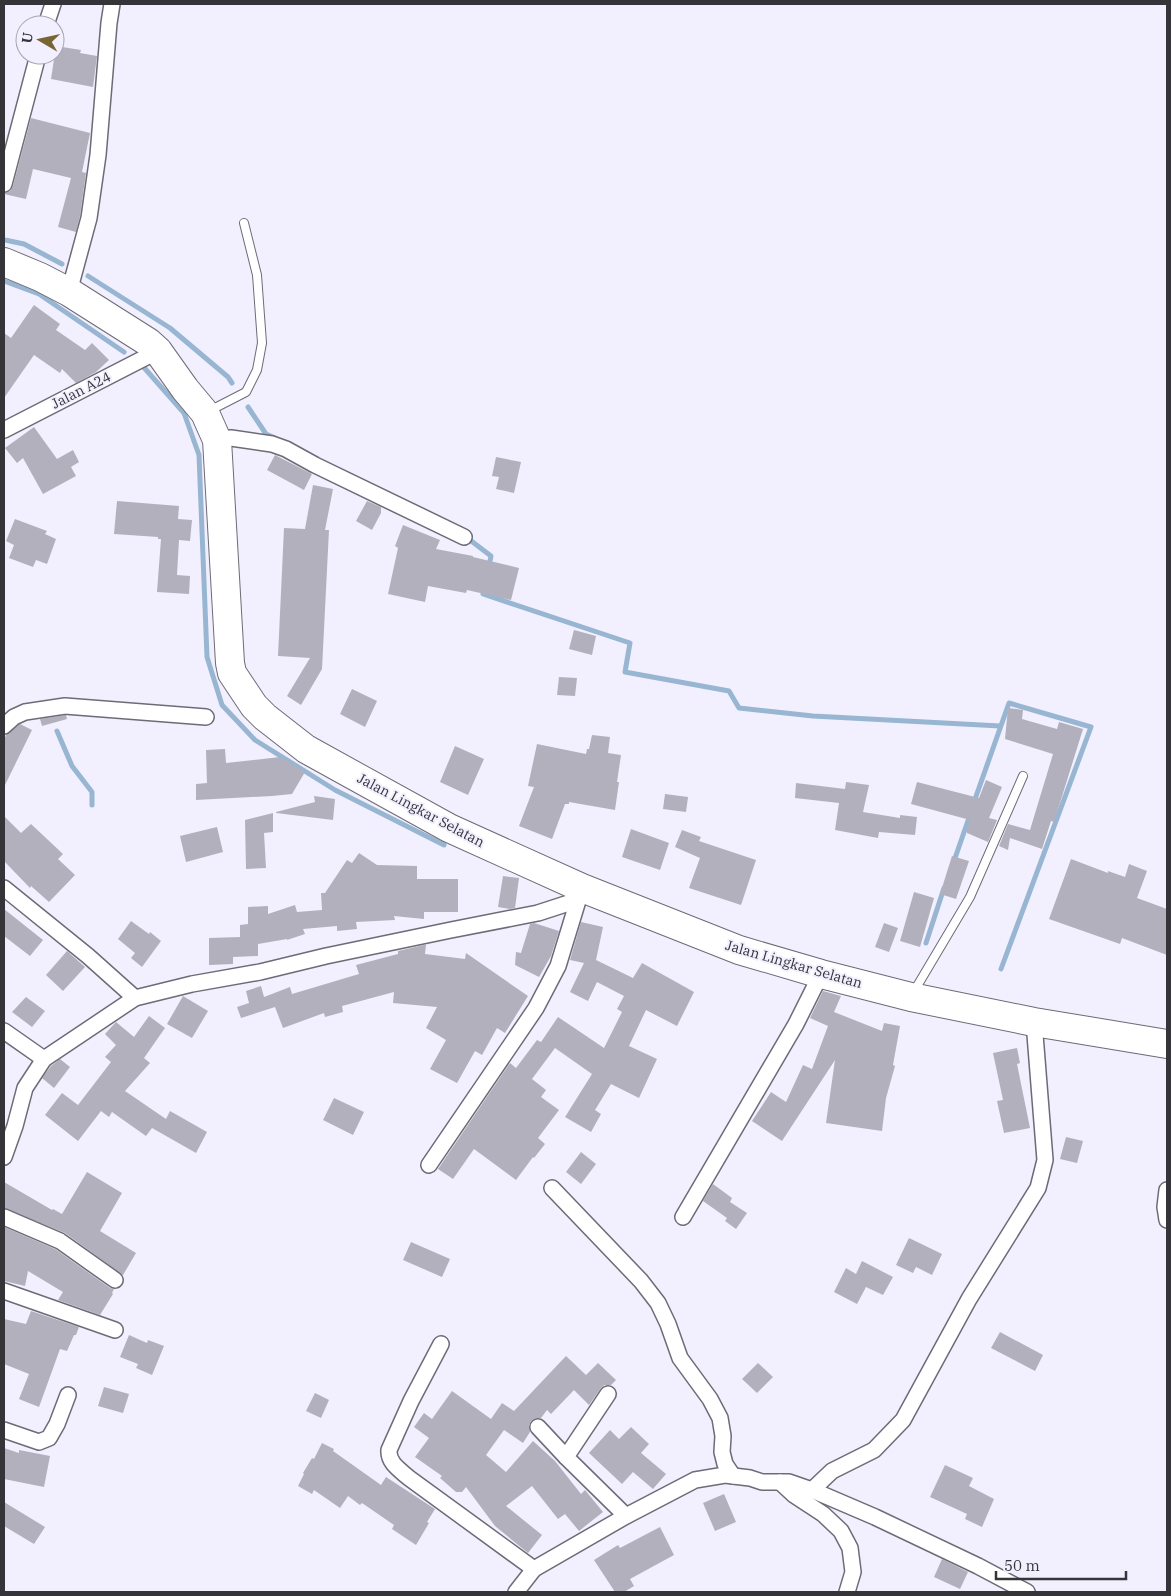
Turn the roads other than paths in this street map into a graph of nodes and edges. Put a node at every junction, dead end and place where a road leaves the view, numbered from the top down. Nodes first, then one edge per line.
1 (112, 4) edge
2 (35, 65) edge
3 (4, 184) edge
4 (244, 223) dead end
5 (4, 262) edge
6 (70, 292) junction
7 (158, 351) junction
8 (205, 413) junction
9 (4, 430) edge
10 (217, 440) junction
11 (464, 537) dead end
12 (206, 717) dead end
13 (4, 726) edge
14 (1023, 776) dead end
15 (4, 888) edge
16 (580, 894) junction
17 (821, 974) junction
18 (910, 997) junction
19 (135, 998) junction
20 (1034, 1022) junction
21 (4, 1031) edge
22 (1167, 1044) edge
23 (44, 1060) junction
24 (4, 1157) edge
25 (429, 1165) dead end
26 (552, 1188) dead end
27 (1167, 1190) edge
28 (683, 1216) dead end
29 (4, 1217) edge
30 (1167, 1220) edge
31 (115, 1280) dead end
32 (4, 1291) edge
33 (115, 1330) dead end
34 (440, 1344) dead end
35 (608, 1394) dead end
36 (68, 1396) dead end
37 (538, 1428) dead end
38 (4, 1430) edge
39 (566, 1457) junction
40 (732, 1476) junction
41 (780, 1482) junction
42 (812, 1490) junction
43 (626, 1516) junction
44 (534, 1569) junction
45 (516, 1592) edge
46 (847, 1592) edge
47 (1026, 1592) edge

1 - 6 street
2 - 3 street
4 - 8 lane
5 - 6 highway, Jalan Lingkar Selatan
6 - 7 highway, Jalan Lingkar Selatan
7 - 8 highway, Jalan Lingkar Selatan
7 - 9 street, Jalan A24
8 - 10 highway, Jalan Lingkar Selatan
10 - 11 street
10 - 16 highway, Jalan Lingkar Selatan
12 - 13 street
14 - 18 lane
15 - 19 street
16 - 17 highway, Jalan Lingkar Selatan
16 - 19 street
16 - 25 street
17 - 18 highway, Jalan Lingkar Selatan
17 - 28 street
18 - 20 highway, Jalan Lingkar Selatan
19 - 23 street
20 - 22 highway, Jalan Lingkar Selatan
20 - 42 street
21 - 23 street
23 - 24 street
26 - 40 street
27 - 30 street
29 - 31 street
32 - 33 street
34 - 44 street
35 - 39 street
36 - 38 street
37 - 39 street
39 - 43 street
40 - 41 street
40 - 43 street
41 - 42 street
41 - 46 street
42 - 47 street
43 - 44 street
44 - 45 street

